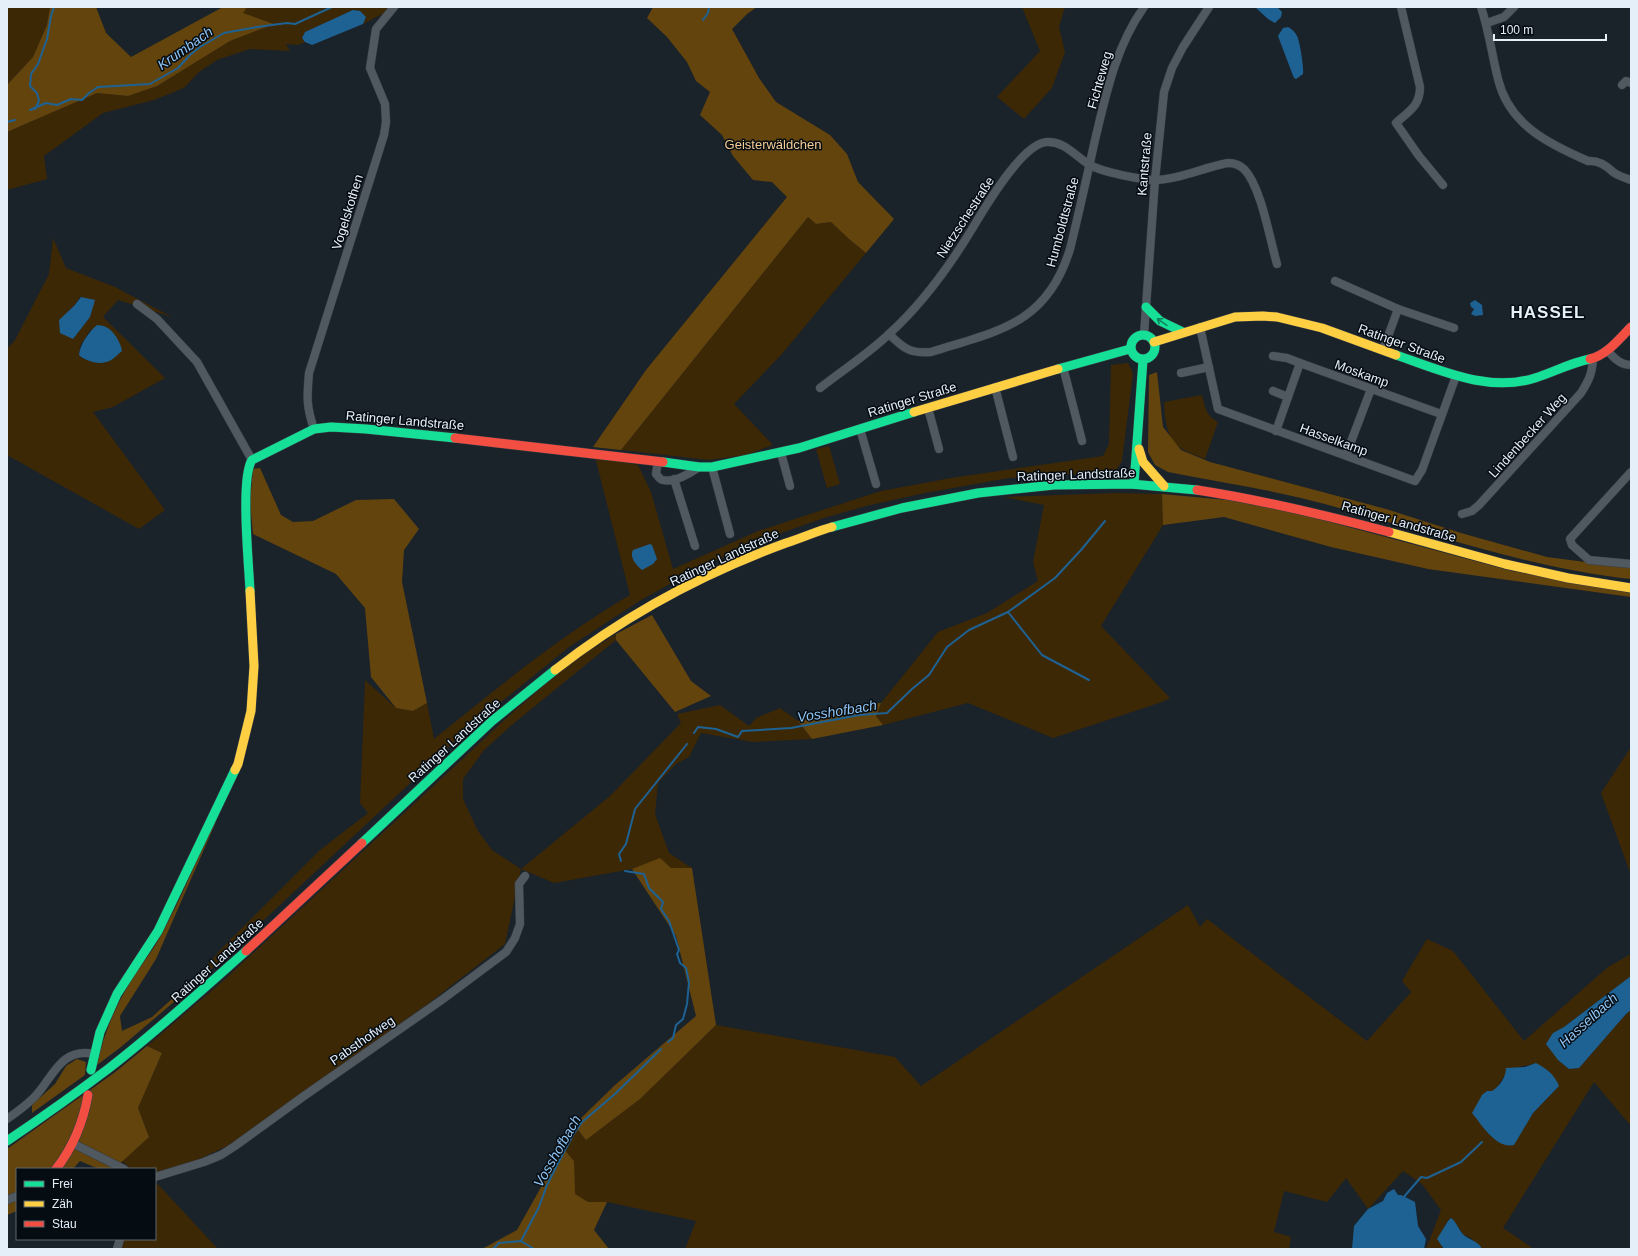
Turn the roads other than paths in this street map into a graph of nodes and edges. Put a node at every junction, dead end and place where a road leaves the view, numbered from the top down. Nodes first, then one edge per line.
1 (394, 7) edge
2 (1144, 7) edge
3 (1209, 7) edge
4 (1401, 7) edge
5 (1482, 7) edge
6 (1514, 7) edge
7 (1487, 23) junction
8 (1090, 164) junction
9 (1155, 180) junction
10 (1631, 180) edge
11 (1443, 185) dead end
12 (1277, 264) dead end
13 (1335, 282) dead end
14 (137, 304) dead end
15 (1146, 307) junction
16 (1398, 309) junction
17 (1200, 327) junction
18 (1631, 327) edge
19 (1454, 328) dead end
20 (1182, 332) junction
21 (889, 334) junction
22 (1144, 335) junction
23 (1154, 342) junction
24 (1130, 349) junction
25 (1383, 350) junction
26 (1607, 350) junction
27 (1273, 356) dead end
28 (1593, 359) junction
29 (1143, 360) junction
30 (1300, 363) junction
31 (1631, 365) edge
32 (1063, 367) junction
33 (1209, 367) junction
34 (1182, 373) dead end
35 (1456, 376) junction
36 (995, 387) junction
37 (820, 388) dead end
38 (1370, 388) junction
39 (1273, 391) dead end
40 (1288, 397) junction
41 (928, 408) junction
42 (1441, 414) junction
43 (860, 428) junction
44 (314, 429) junction
45 (1276, 431) junction
46 (1082, 441) dead end
47 (1137, 442) junction
48 (562, 449) joint
49 (939, 449) dead end
50 (781, 453) junction
51 (1346, 455) junction
52 (1013, 457) dead end
53 (252, 460) junction
54 (658, 461) junction
55 (699, 467) junction
56 (712, 467) junction
57 (1631, 472) edge
58 (674, 479) junction
59 (876, 484) dead end
60 (1134, 484) junction
61 (790, 486) dead end
62 (1164, 486) junction
63 (1462, 514) dead end
64 (730, 534) dead end
65 (695, 546) dead end
66 (1631, 564) edge
67 (1631, 588) edge
68 (525, 876) dead end
69 (94, 1054) junction
70 (91, 1070) dead end
71 (88, 1095) dead end
72 (7, 1119) edge
73 (7, 1141) edge
74 (74, 1144) junction
75 (57, 1168) edge
76 (122, 1168) edge
77 (156, 1177) edge

1 - 44 street, Vogelskothen
2 - 8 street, Fichteweg
3 - 9 street, Kantstraße
4 - 11 street
5 - 7 street
6 - 7 street
7 - 10 street
8 - 9 street, Nietzschestraße
8 - 21 street, Nietzschestraße
8 - 21 street, Humboldtstraße
9 - 12 street, Nietzschestraße
9 - 15 street, Kantstraße
13 - 16 street
14 - 53 street
20 -> 15 street
15 - 22 street, Kantstraße
16 - 19 street
16 - 25 street
17 - 20 street, Ratinger Straße
17 - 25 street, Ratinger Straße
17 - 33 street, Hasselkamp
18 - 26 street, Ratinger Straße
20 - 23 street, Ratinger Straße
21 - 37 street, Nietzschestraße
22 - 23 street
22 - 24 street
23 - 29 street
24 - 29 street
24 - 32 street, Ratinger Straße
25 - 35 street, Ratinger Straße
26 - 28 street, Ratinger Straße
26 - 31 street
27 - 30 street, Moskamp
28 - 35 street, Ratinger Straße
28 - 63 street, Lindenbecker Weg
29 - 47 street
30 - 38 street, Moskamp
30 - 40 street
32 - 36 street, Ratinger Straße
32 - 46 street
33 - 34 street
33 - 45 street, Hasselkamp
35 - 42 street, Hasselkamp
36 - 41 street, Ratinger Straße
36 - 52 street
38 - 42 street, Moskamp
38 - 51 street
39 - 40 street
40 - 45 street
41 - 43 street, Ratinger Straße
41 - 49 street
42 - 51 street, Hasselkamp
43 - 50 street, Ratinger Straße
43 - 59 street
44 - 48 street, Ratinger Landstraße
44 - 53 street, Ratinger Landstraße
45 - 51 street, Hasselkamp
47 - 60 street
47 - 62 street
48 - 54 street, Ratinger Straße
50 - 56 street, Ratinger Straße
50 - 61 street
53 - 69 street
54 - 55 street, Ratinger Straße
54 - 58 street
55 - 56 street, Ratinger Straße
55 - 58 street, Ratinger Straße
56 - 64 street
57 - 66 street
58 - 65 street
60 - 62 street, Ratinger Landstraße
60 - 73 street, Ratinger Landstraße
62 - 67 street, Ratinger Landstraße
68 - 77 street, Pabsthofweg
69 - 70 street
69 - 72 street
71 - 74 street
74 - 75 street
74 - 76 street

